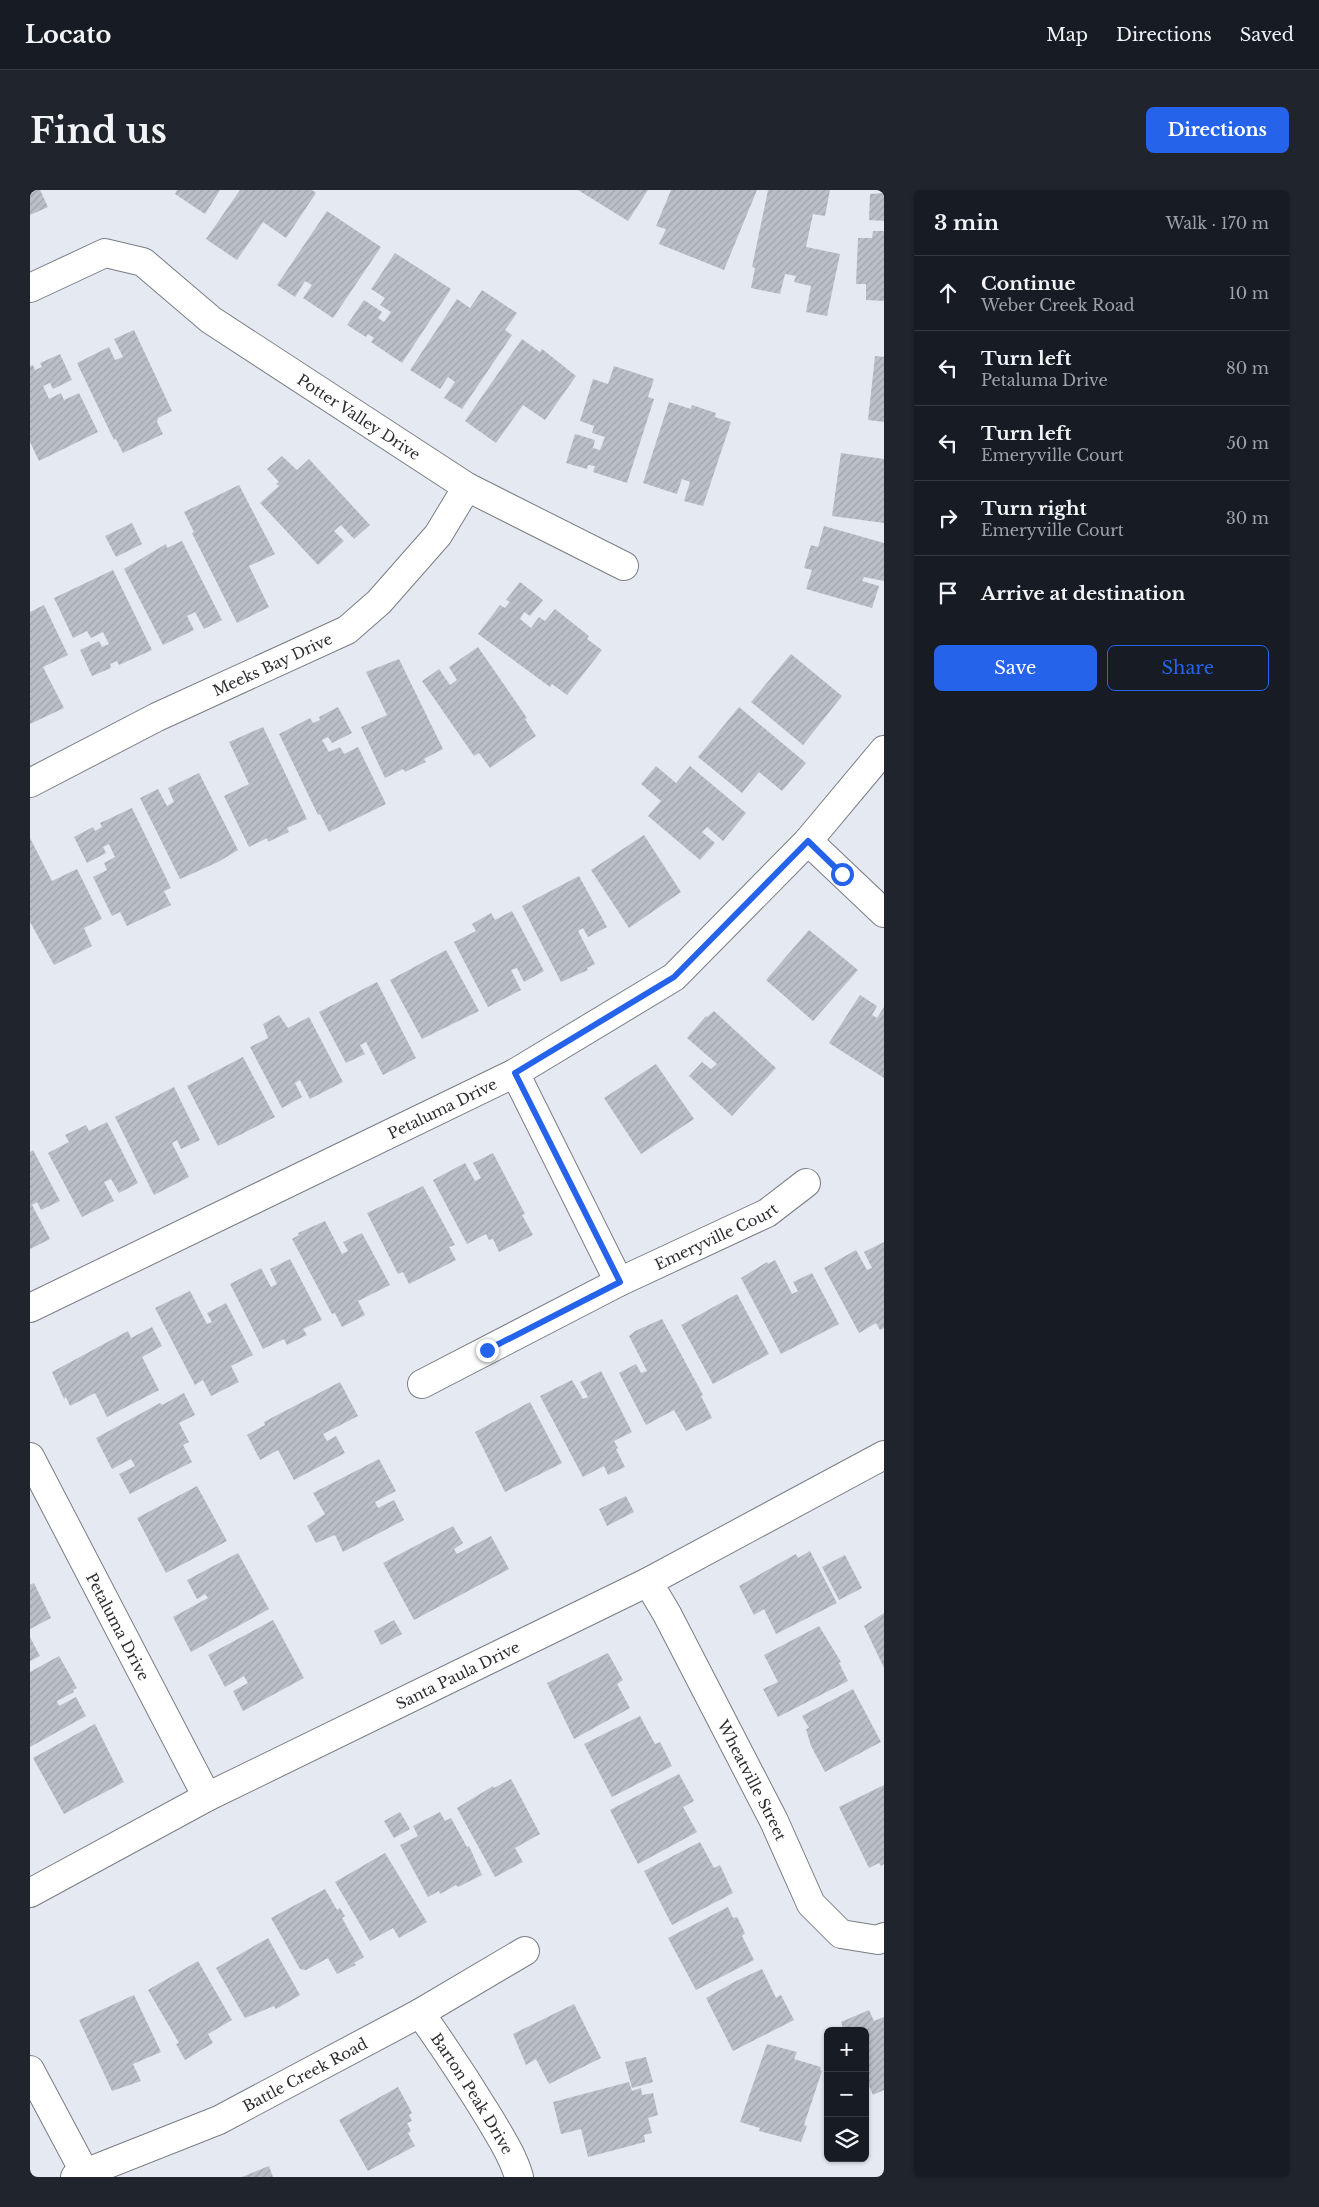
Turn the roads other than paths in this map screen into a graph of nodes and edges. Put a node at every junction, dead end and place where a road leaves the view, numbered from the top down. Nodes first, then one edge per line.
1 (30, 288) edge
2 (467, 487) junction
3 (624, 566) dead end
4 (884, 750) edge
5 (30, 783) edge
6 (808, 841) junction
7 (884, 912) edge
8 (515, 1073) junction
9 (806, 1183) dead end
10 (620, 1282) junction
11 (30, 1308) edge
12 (422, 1384) dead end
13 (884, 1456) edge
14 (30, 1457) edge
15 (648, 1582) junction
16 (207, 1797) junction
17 (30, 1893) edge
18 (884, 1936) edge
19 (525, 1951) dead end
20 (420, 2013) junction
21 (30, 2070) edge
22 (83, 2176) edge
23 (519, 2177) edge

1 - 2 street, Potter Valley Drive
2 - 3 street, Potter Valley Drive
2 - 5 street, Meeks Bay Drive
4 - 6 street, Petaluma Drive
6 - 7 street
6 - 8 street, Petaluma Drive
8 - 10 street
8 - 11 street, Petaluma Drive
9 - 10 street, Emeryville Court
10 - 12 street, Emeryville Court
13 - 15 street, Santa Paula Drive
14 - 16 street, Petaluma Drive
15 - 16 street, Santa Paula Drive
15 - 18 street, Wheatville Street
16 - 17 street, Santa Paula Drive
19 - 20 street, Battle Creek Road
20 - 22 street, Battle Creek Road
20 - 23 street, Barton Peak Drive
21 - 22 street

